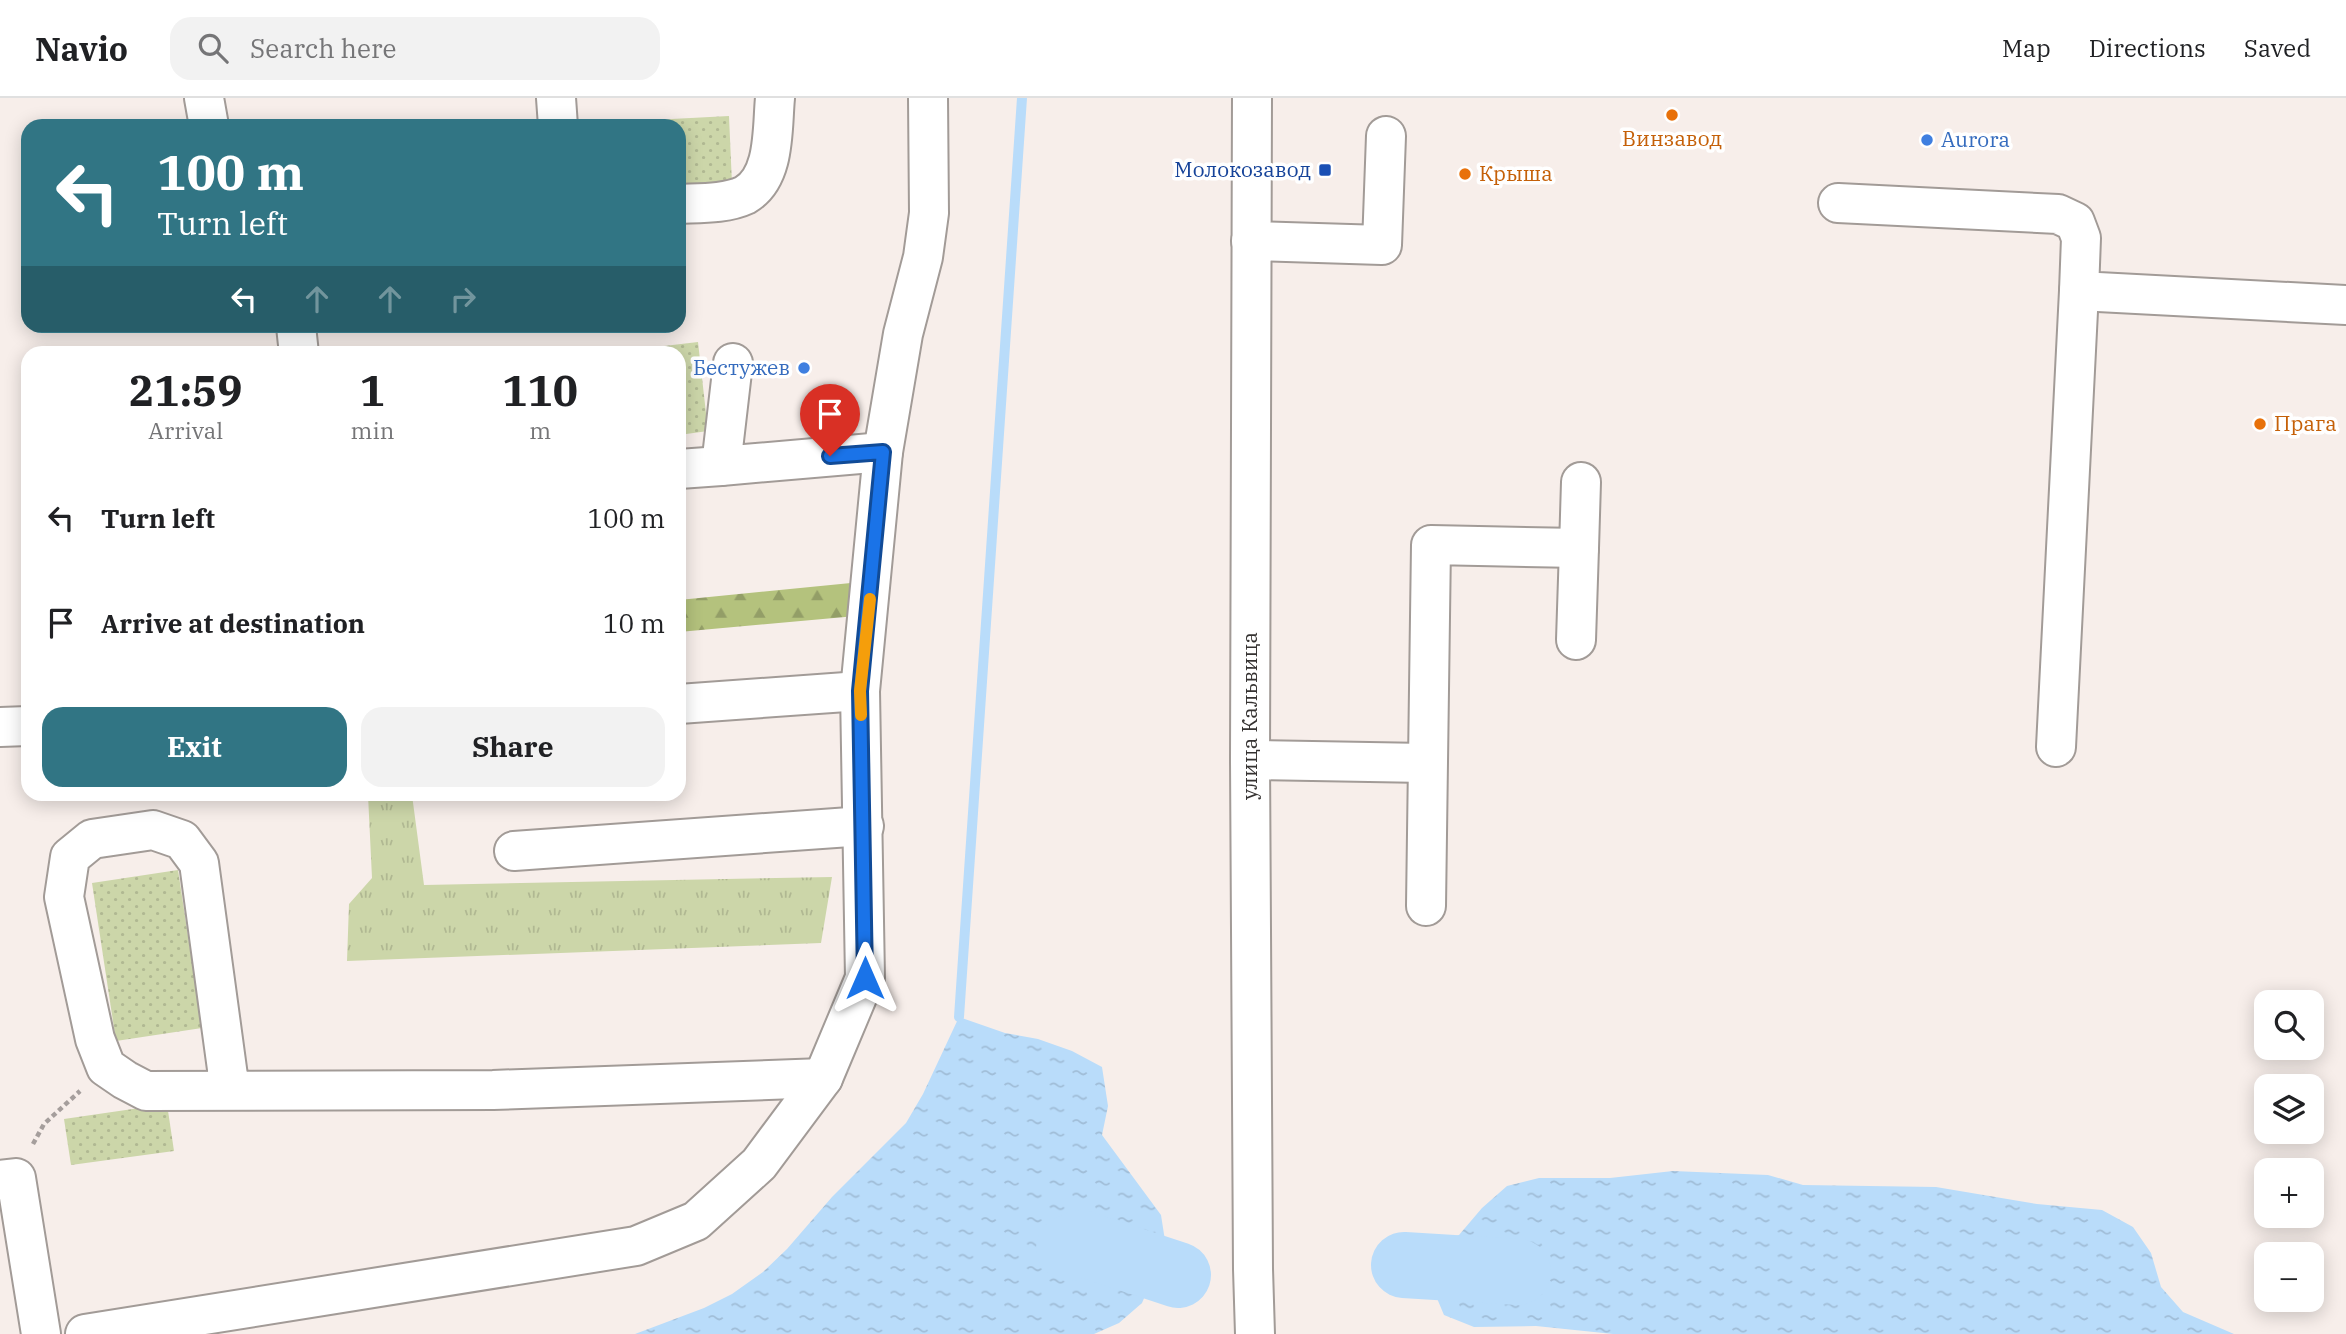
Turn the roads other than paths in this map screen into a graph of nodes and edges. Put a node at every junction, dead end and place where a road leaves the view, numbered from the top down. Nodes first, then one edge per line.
1 (204, 98) edge
2 (556, 98) edge
3 (775, 98) edge
4 (928, 98) edge
5 (1252, 98) edge
6 (208, 119) edge
7 (558, 119) edge
8 (1386, 136) dead end
9 (686, 203) edge
10 (1838, 203) dead end
11 (1251, 241) junction
12 (2080, 291) junction
13 (2346, 305) edge
14 (733, 363) dead end
15 (883, 452) junction
16 (721, 466) junction
17 (686, 468) edge
18 (1581, 482) dead end
19 (1579, 548) junction
20 (1576, 640) dead end
21 (860, 691) junction
22 (686, 703) edge
23 (21, 726) edge
24 (0, 727) edge
25 (2056, 747) dead end
26 (1250, 760) junction
27 (1426, 762) junction
28 (864, 826) junction
29 (514, 851) dead end
30 (1426, 906) dead end
31 (822, 1078) junction
32 (230, 1091) junction
33 (8, 1179) edge
34 (41, 1334) edge
35 (85, 1334) edge
36 (1255, 1334) edge

1 - 6 street
2 - 7 street
3 - 9 street
4 - 15 street
5 - 11 street, улица Кальвица
8 - 11 street
10 - 12 street
11 - 26 street, улица Кальвица
12 - 13 street
12 - 25 street
14 - 16 street
15 - 16 street
15 - 21 street
16 - 17 street
18 - 19 street
19 - 20 street
19 - 27 street
21 - 22 street
21 - 28 street
23 - 24 street
26 - 27 street
26 - 36 street, улица Кальвица
27 - 30 street
28 - 29 street
28 - 31 street
31 - 32 street
31 - 35 street
32 - 32 street
33 - 34 street

